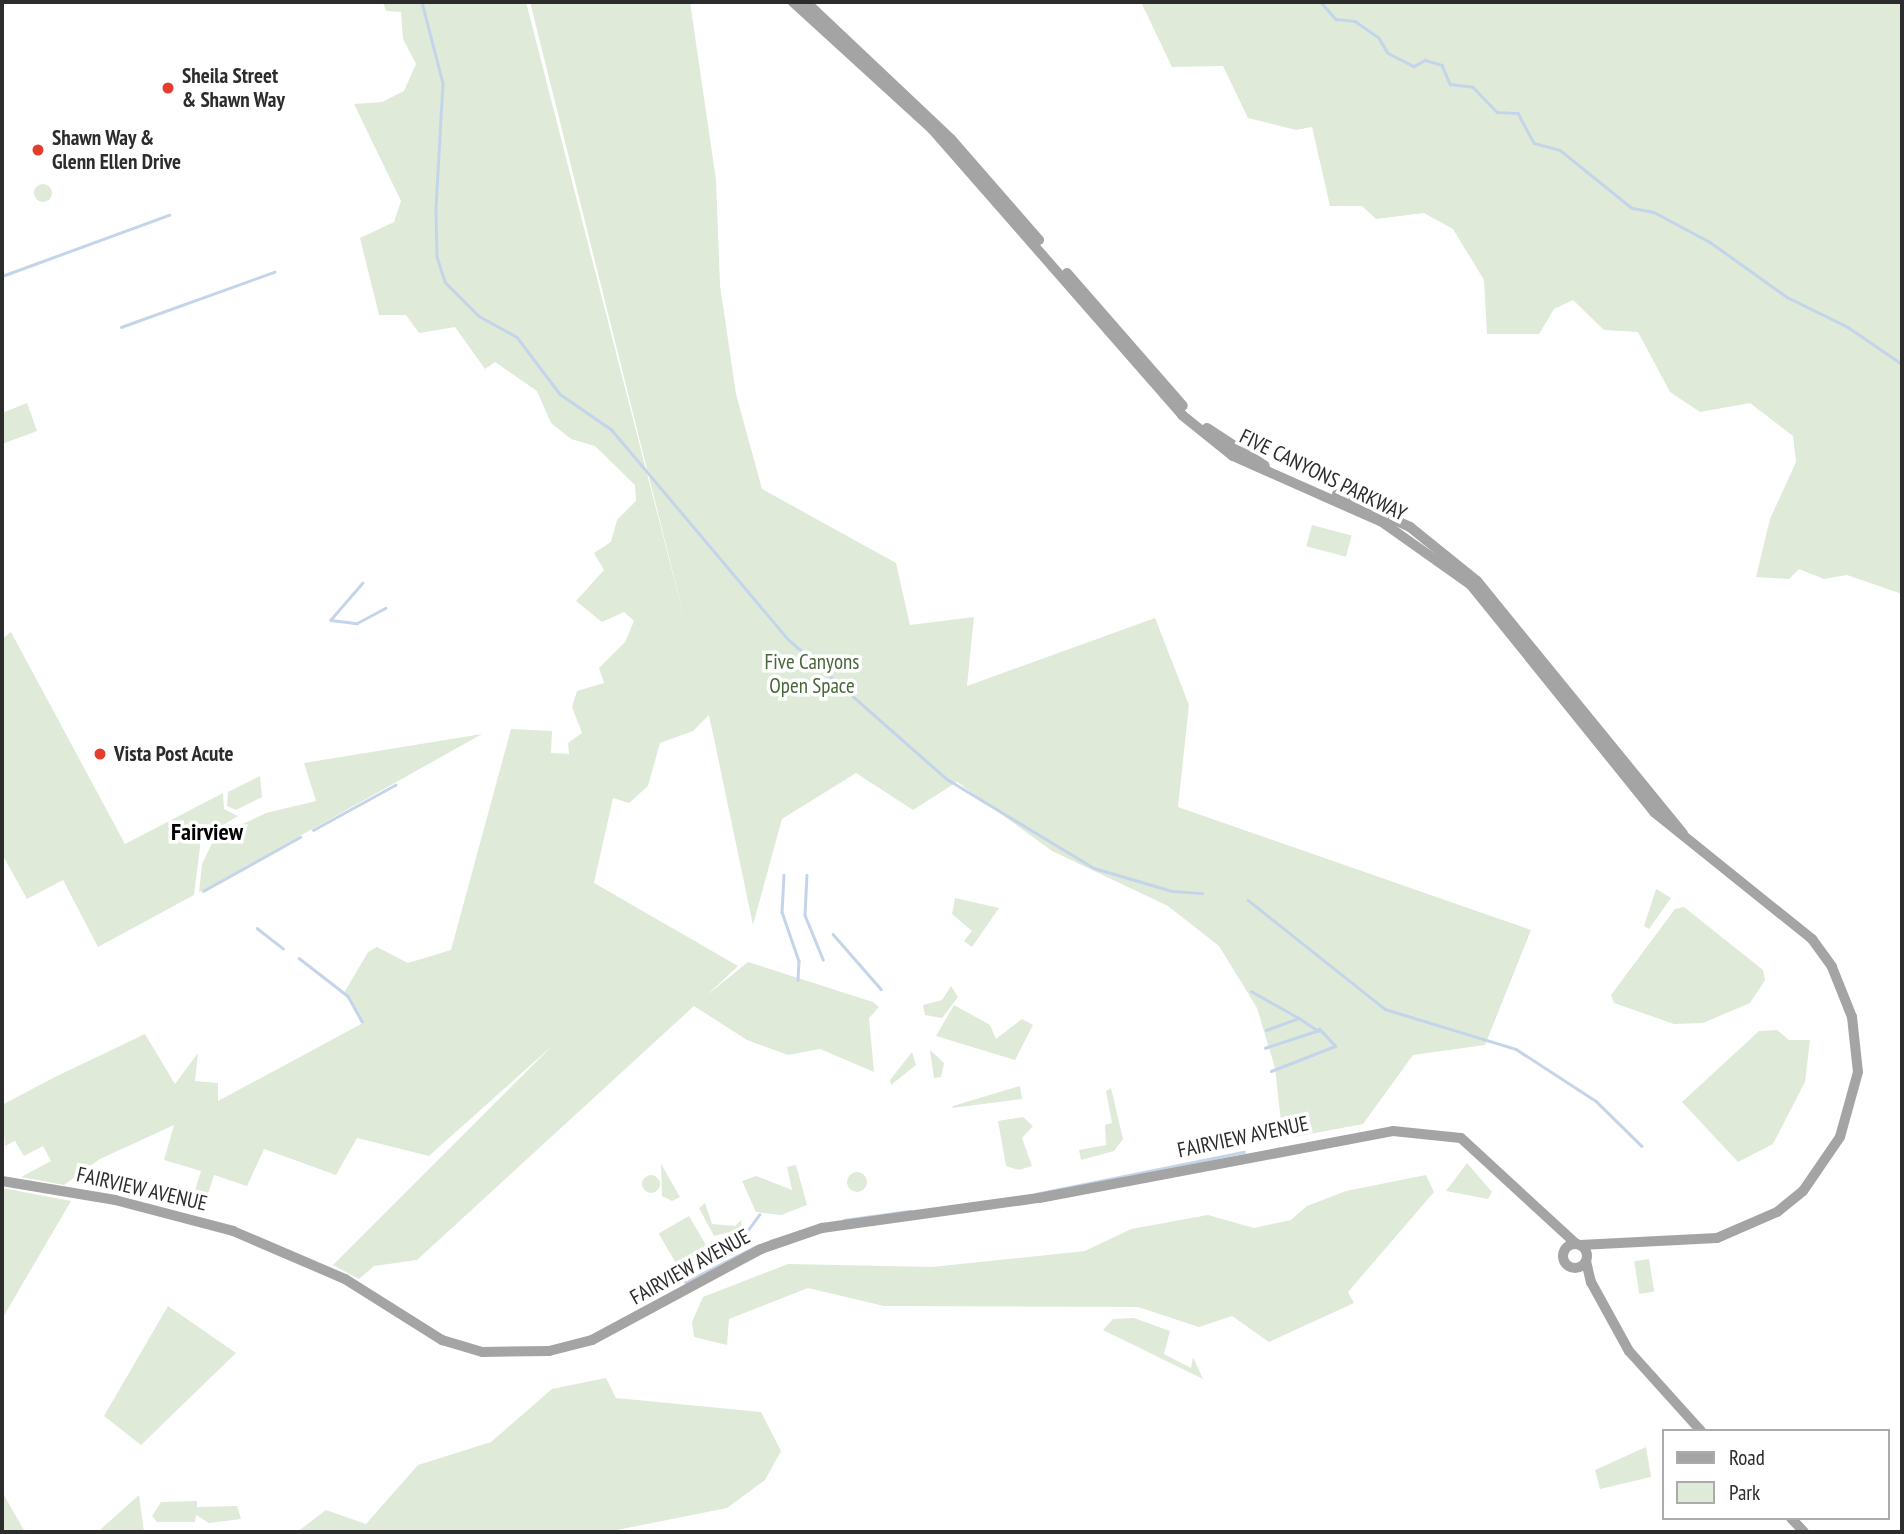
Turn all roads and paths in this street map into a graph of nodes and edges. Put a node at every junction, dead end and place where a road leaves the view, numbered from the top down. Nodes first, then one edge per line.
1 (793, 2) edge
2 (806, 2) edge
3 (1683, 834) junction
4 (2, 1181) edge
5 (1554, 1229) junction
6 (1578, 1244) junction
7 (1616, 1245) junction
8 (1563, 1251) junction
9 (1587, 1259) junction
10 (1576, 1268) junction
11 (1591, 1282) junction
12 (1699, 1429) edge

1 - 3 main road, FIVE CANYONS PARKWAY
2 - 3 main road, FIVE CANYONS PARKWAY
3 - 7 main road, FIVE CANYONS PARKWAY
4 - 5 main road, FAIRVIEW AVENUE
5 - 6 main road, FAIRVIEW AVENUE
5 - 8 main road, FAIRVIEW AVENUE
6 - 7 main road, FIVE CANYONS PARKWAY
6 - 8 main road
6 - 9 main road, FAIRVIEW AVENUE
7 - 9 main road, FIVE CANYONS PARKWAY
8 - 10 main road, FAIRVIEW AVENUE
9 - 10 main road
9 - 11 main road, FAIRVIEW AVENUE
10 - 11 main road, FAIRVIEW AVENUE
11 - 12 main road, FAIRVIEW AVENUE

